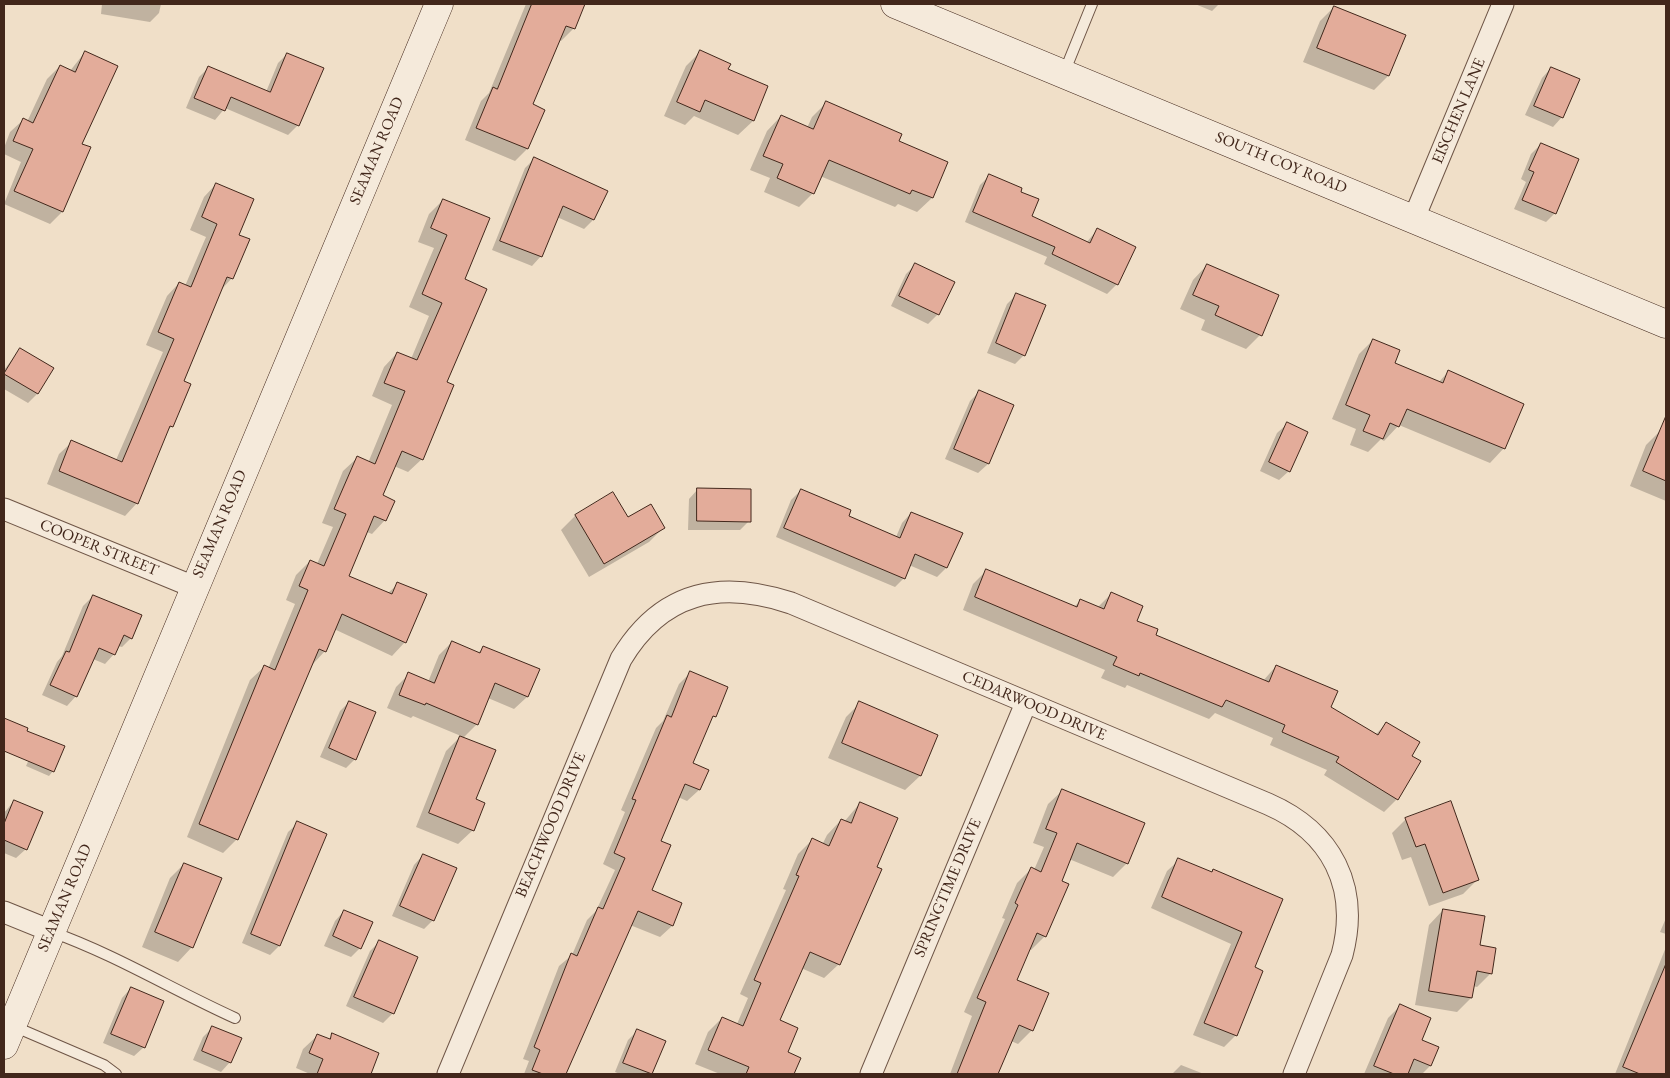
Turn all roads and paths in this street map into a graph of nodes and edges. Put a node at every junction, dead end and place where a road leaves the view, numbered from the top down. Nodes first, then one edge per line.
1 (439, 4) edge
2 (895, 4) edge
3 (1092, 4) edge
4 (1504, 4) edge
5 (1064, 74) junction
6 (1414, 218) junction
7 (1666, 324) edge
8 (4, 509) edge
9 (194, 587) junction
10 (685, 600) joint
11 (1026, 703) junction
12 (4, 912) edge
13 (51, 932) junction
14 (235, 1018) dead end
15 (8, 1035) edge
16 (116, 1074) edge
17 (448, 1074) edge
18 (871, 1074) edge
19 (1294, 1074) edge

1 - 9 street, SEAMAN ROAD
2 - 5 street, SOUTH COY ROAD
3 - 5 lane
4 - 6 street, EISCHEN LANE
5 - 6 street, SOUTH COY ROAD
6 - 7 street, SOUTH COY ROAD
8 - 9 street, COOPER STREET
9 - 13 street, SEAMAN ROAD
10 - 11 street, CEDARWOOD DRIVE
10 - 17 street, BEACHWOOD DRIVE
11 - 18 street, SPRINGTIME DRIVE
11 - 19 street, CEDARWOOD DRIVE
12 - 13 street
13 - 14 lane
13 - 15 street, SEAMAN ROAD
15 - 16 lane

